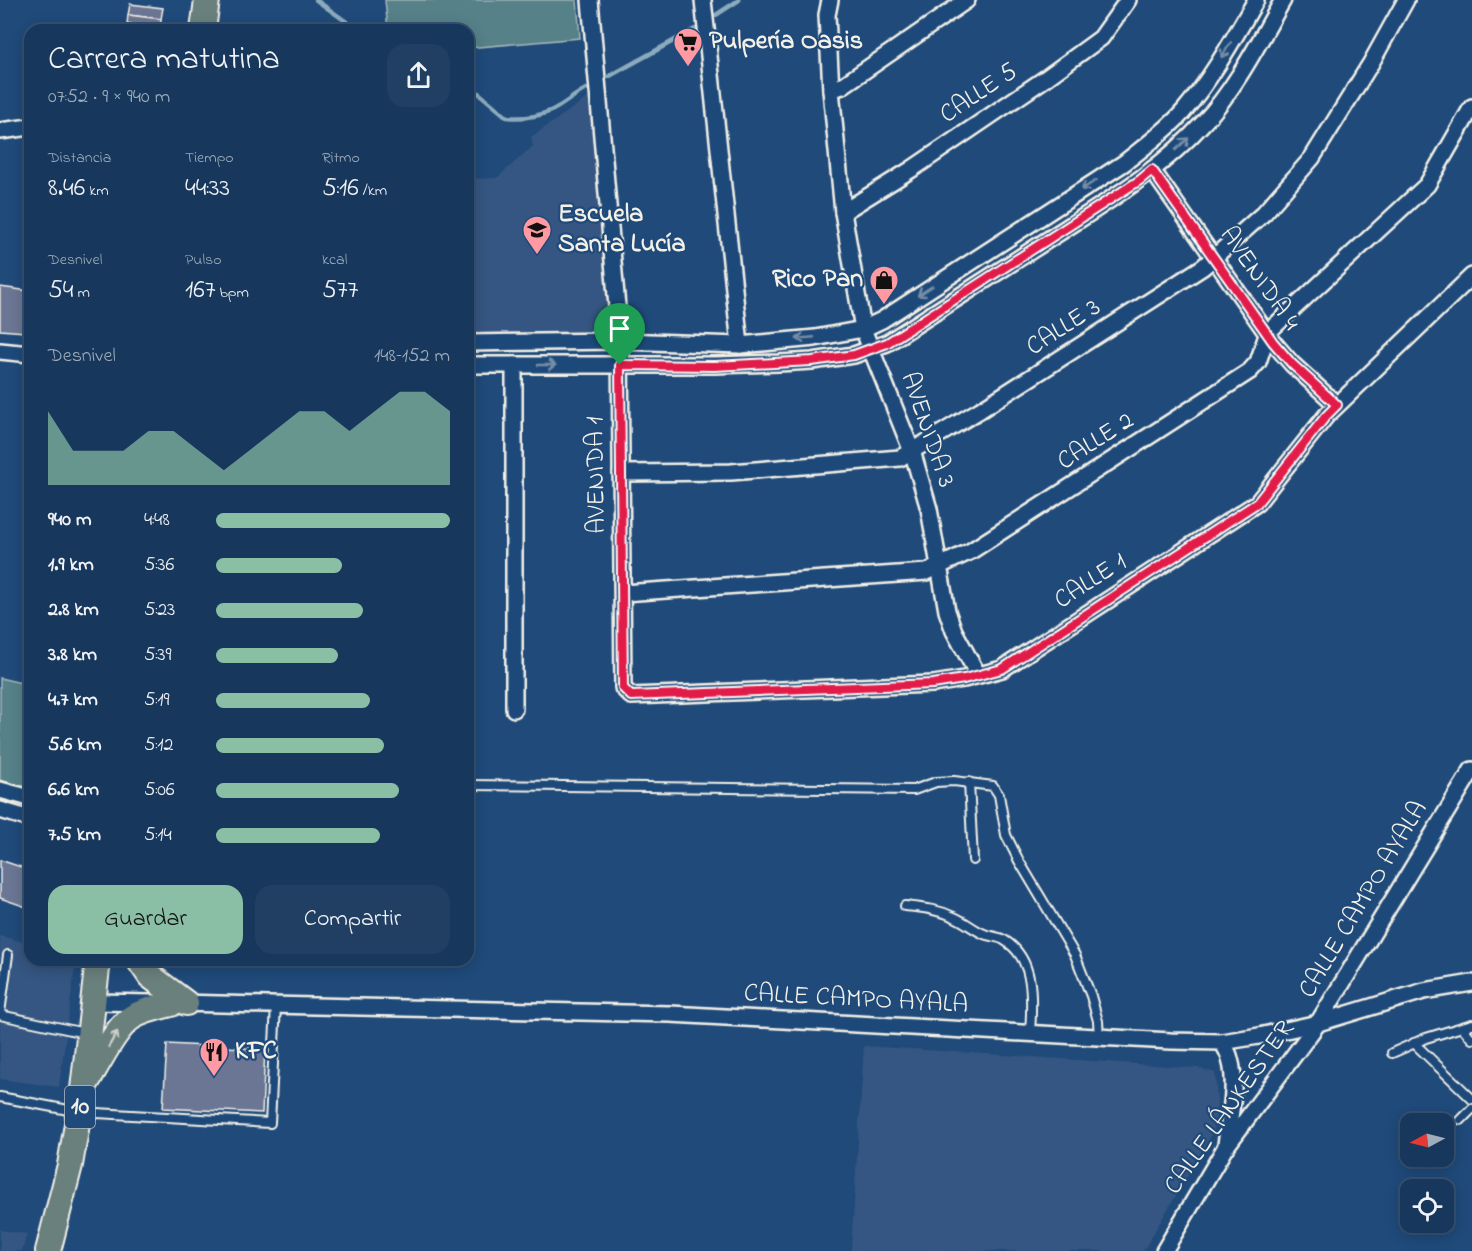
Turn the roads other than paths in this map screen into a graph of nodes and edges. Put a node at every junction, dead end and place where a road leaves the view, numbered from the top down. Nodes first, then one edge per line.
1 (207, 0) edge
2 (590, 0) edge
3 (703, 0) edge
4 (830, 0) edge
5 (966, 0) edge
6 (1128, 0) edge
7 (1256, 0) edge
8 (1283, 0) edge
9 (1406, 0) edge
10 (204, 24) edge
11 (831, 90) junction
12 (1472, 107) edge
13 (24, 128) edge
14 (0, 131) edge
15 (1152, 170) junction
16 (843, 212) junction
17 (1214, 258) junction
18 (1472, 276) edge
19 (863, 329) junction
20 (1267, 334) junction
21 (620, 341) junction
22 (474, 343) edge
23 (740, 345) junction
24 (872, 349) junction
25 (0, 351) edge
26 (24, 353) edge
27 (474, 365) edge
28 (514, 365) junction
29 (620, 365) junction
30 (1337, 405) junction
31 (912, 451) junction
32 (621, 472) junction
33 (939, 566) junction
34 (623, 593) junction
35 (978, 675) junction
36 (631, 696) joint
37 (514, 709) dead end
38 (1472, 770) edge
39 (969, 782) junction
40 (474, 785) edge
41 (0, 790) edge
42 (24, 796) edge
43 (0, 810) edge
44 (24, 817) edge
45 (973, 860) dead end
46 (904, 906) dead end
47 (8, 955) dead end
48 (97, 966) edge
49 (143, 966) edge
50 (1472, 983) edge
51 (94, 1002) junction
52 (178, 1004) junction
53 (276, 1005) junction
54 (0, 1014) edge
55 (1318, 1023) junction
56 (1472, 1024) edge
57 (1462, 1027) junction
58 (1030, 1033) junction
59 (90, 1034) junction
60 (1099, 1036) junction
61 (1472, 1039) edge
62 (1221, 1042) junction
63 (1414, 1043) junction
64 (1392, 1053) dead end
65 (0, 1097) edge
66 (1472, 1099) edge
67 (81, 1100) junction
68 (1472, 1109) edge
69 (1461, 1120) dead end
70 (1225, 1148) junction
71 (48, 1251) edge
72 (1164, 1251) edge

1 - 10 main road
2 - 21 street, AVENIDA 1
3 - 23 street
4 - 11 street, AVENIDA 3
5 - 11 street
6 - 16 street, CALLE 5
7 -> 19 street
15 -> 8 street
9 - 17 street, CALLE 3
11 - 16 street, AVENIDA 3
12 - 20 street, CALLE 2
13 - 14 street
15 - 17 street, AVENIDA 4
15 - 24 street
16 - 19 street, AVENIDA 3
17 - 20 street, AVENIDA 4
17 - 31 street, CALLE 3
18 - 30 street, CALLE 1
19 -> 23 street
19 - 24 street, AVENIDA 3
20 - 30 street, AVENIDA 4
20 - 33 street, CALLE 2
21 - 22 street
21 - 23 street
21 - 29 street, AVENIDA 1
24 - 29 street
24 - 31 street, AVENIDA 3
25 - 26 street
27 - 28 street
28 -> 29 street
28 - 37 street
29 - 32 street, AVENIDA 1
30 - 35 street, CALLE 1
31 - 32 street, CALLE 3
31 - 33 street, AVENIDA 3
32 - 34 street, AVENIDA 1
33 - 34 street, CALLE 2
33 - 35 street, AVENIDA 3
34 - 36 street, AVENIDA 1
35 - 36 street, CALLE 1
38 - 55 street, CALLE CAMPO AYALA
39 - 40 lane
39 - 45 lane
39 - 60 lane
41 - 42 street
43 - 44 street
46 - 58 lane
47 - 54 lane
48 - 51 main road, 10
49 - 52 main road
50 - 55 street
51 - 52 street, CALLE CAMPO AYALA
51 - 59 main road, 10
52 - 53 street, CALLE CAMPO AYALA
67 -> 52 main road
53 - 58 street, CALLE CAMPO AYALA
53 - 67 lane
54 - 59 lane
55 - 62 street, CALLE CAMPO AYALA
55 - 70 street, CALLE LÁNKESTER
56 - 57 lane
57 - 61 lane
57 - 63 lane
58 - 60 street, CALLE CAMPO AYALA
59 - 67 main road, 10
60 - 62 street, CALLE CAMPO AYALA
62 - 70 street
63 - 64 lane
63 - 66 lane
65 - 67 lane
67 - 71 main road, 10
68 - 69 lane
70 - 72 street, CALLE LÁNKESTER

